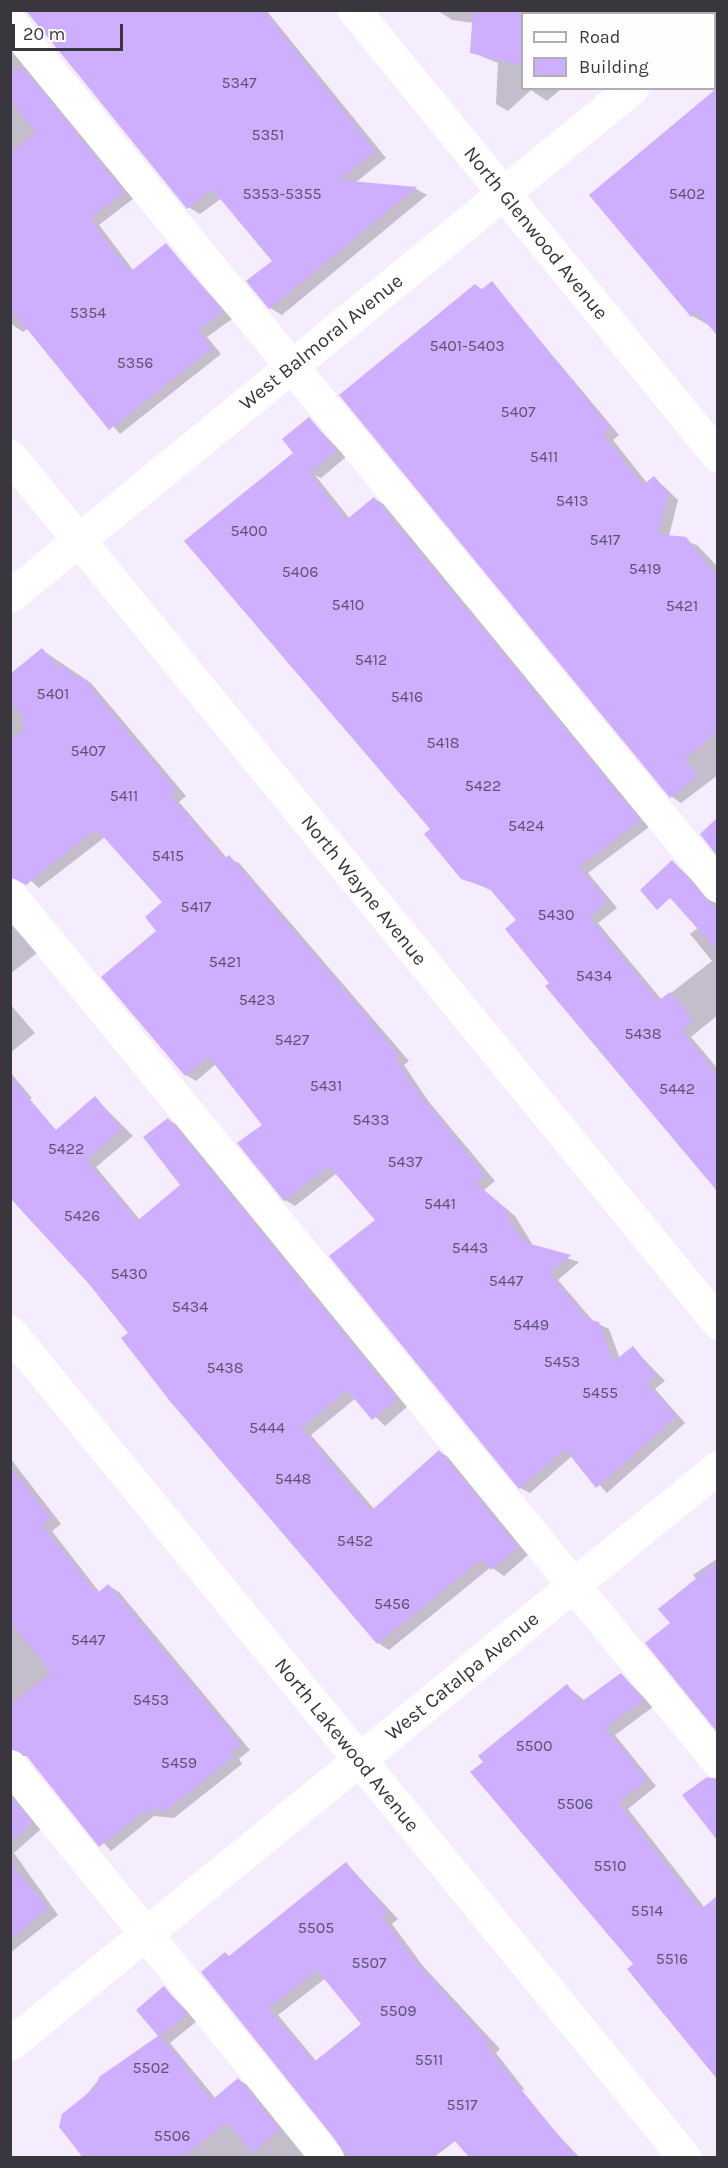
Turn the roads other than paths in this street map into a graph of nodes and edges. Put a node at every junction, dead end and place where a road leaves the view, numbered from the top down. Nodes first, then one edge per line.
1 (354, 10) edge
2 (10, 23) edge
3 (630, 90) edge
4 (504, 194) junction
5 (292, 366) junction
6 (10, 456) edge
7 (717, 456) edge
8 (78, 540) junction
9 (10, 596) edge
10 (717, 886) edge
11 (10, 895) edge
12 (717, 1323) edge
13 (10, 1332) edge
14 (717, 1467) edge
15 (572, 1586) junction
16 (359, 1760) junction
17 (717, 1762) edge
18 (10, 1766) edge
19 (146, 1934) junction
20 (10, 2044) edge
21 (327, 2157) edge
22 (685, 2157) edge

1 - 4 street, North Glenwood Avenue
2 - 5 street
3 - 4 street, West Balmoral Avenue
4 - 5 street, West Balmoral Avenue
4 - 7 street, North Glenwood Avenue
5 - 8 street, West Balmoral Avenue
5 - 10 street
6 - 8 street, North Wayne Avenue
8 - 9 street, West Balmoral Avenue
8 - 12 street, North Wayne Avenue
11 - 15 street
13 - 16 street, North Lakewood Avenue
14 - 15 street, West Catalpa Avenue
15 - 16 street, West Catalpa Avenue
15 - 17 street
16 - 19 street, West Catalpa Avenue
16 - 22 street, North Lakewood Avenue
18 - 19 street
19 - 20 street, West Catalpa Avenue
19 - 21 street

